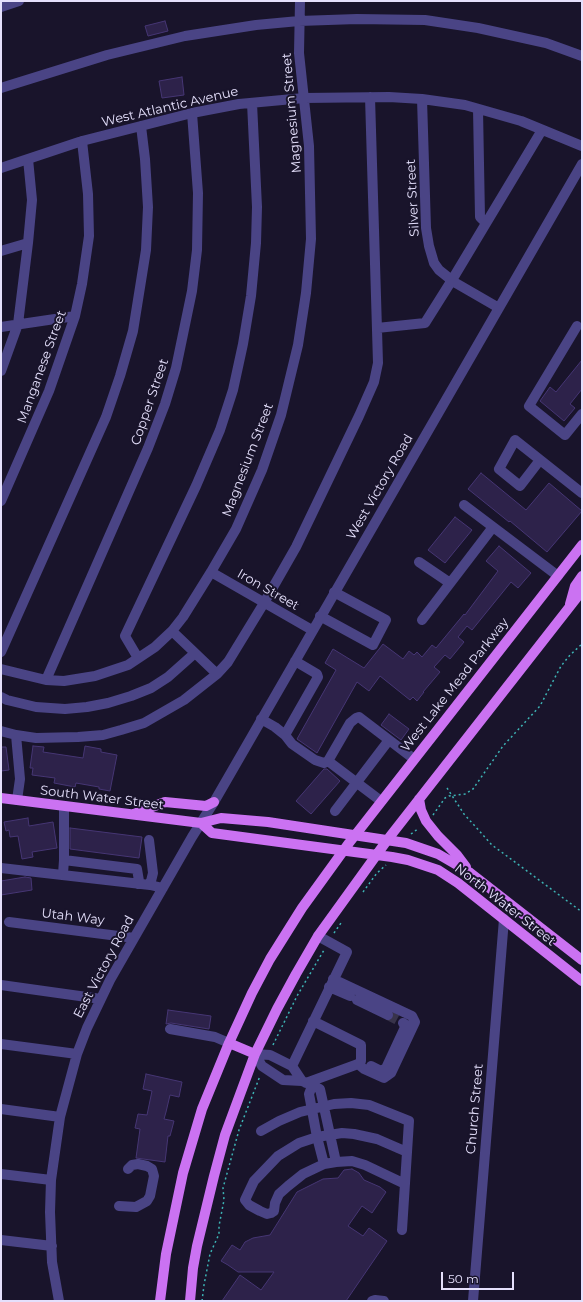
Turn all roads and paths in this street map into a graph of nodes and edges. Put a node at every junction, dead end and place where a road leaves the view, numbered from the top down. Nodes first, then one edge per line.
1 (19, 1) edge
2 (300, 1) edge
3 (1, 7) edge
4 (299, 22) junction
5 (582, 56) edge
6 (1, 88) edge
7 (370, 97) junction
8 (304, 98) junction
9 (422, 99) junction
10 (252, 103) junction
11 (478, 109) junction
12 (192, 113) junction
13 (140, 126) junction
14 (542, 130) junction
15 (82, 141) junction
16 (582, 146) edge
17 (28, 159) junction
18 (582, 164) edge
19 (1, 168) edge
20 (486, 223) junction
21 (28, 243) junction
22 (1, 251) edge
23 (452, 280) junction
24 (499, 308) junction
25 (75, 316) junction
26 (18, 324) junction
27 (576, 326) dead end
28 (1, 327) edge
29 (377, 328) junction
30 (1, 371) edge
31 (582, 414) edge
32 (540, 460) dead end
33 (582, 493) edge
34 (1, 502) edge
35 (464, 505) dead end
36 (493, 527) junction
37 (582, 545) edge
38 (419, 562) dead end
39 (211, 572) junction
40 (558, 576) junction
41 (582, 576) edge
42 (450, 583) junction
43 (582, 591) edge
44 (334, 592) junction
45 (264, 603) junction
46 (569, 608) junction
47 (320, 616) junction
48 (422, 620) dead end
49 (312, 630) junction
50 (172, 631) junction
51 (1, 652) edge
52 (195, 653) junction
53 (138, 658) junction
54 (295, 661) junction
55 (1, 669) edge
56 (217, 674) junction
57 (46, 680) junction
58 (1, 697) edge
59 (261, 720) junction
60 (1, 731) edge
61 (16, 735) junction
62 (285, 735) junction
63 (389, 740) junction
64 (414, 759) junction
65 (328, 761) junction
66 (357, 782) junction
67 (447, 788) dead end
68 (1, 798) edge
69 (419, 799) junction
70 (17, 800) junction
71 (381, 801) junction
72 (214, 802) junction
73 (64, 806) junction
74 (335, 811) dead end
75 (133, 815) junction
76 (201, 823) junction
77 (372, 837) joint
78 (149, 840) dead end
79 (349, 843) junction
80 (382, 847) junction
81 (360, 853) joint
82 (64, 860) junction
83 (1, 868) edge
84 (469, 872) junction
85 (63, 874) junction
86 (138, 884) junction
87 (150, 885) junction
88 (163, 888) junction
89 (582, 912) edge
90 (504, 919) junction
91 (9, 922) dead end
92 (318, 936) junction
93 (134, 938) junction
94 (582, 960) edge
95 (582, 981) edge
96 (331, 983) junction
97 (1, 985) edge
98 (100, 999) junction
99 (388, 1015) tunnel mouth
100 (313, 1021) junction
101 (402, 1023) dead end
102 (170, 1029) dead end
103 (229, 1043) junction
104 (1, 1044) edge
105 (77, 1054) junction
106 (255, 1054) junction
107 (360, 1063) junction
108 (292, 1066) junction
109 (307, 1083) junction
110 (323, 1106) junction
111 (1, 1109) edge
112 (311, 1109) junction
113 (60, 1117) junction
114 (261, 1131) dead end
115 (330, 1134) junction
116 (317, 1137) junction
117 (407, 1152) junction
118 (336, 1162) junction
119 (324, 1164) junction
120 (128, 1169) dead end
121 (1, 1174) edge
122 (51, 1180) junction
123 (404, 1184) junction
124 (119, 1206) dead end
125 (402, 1230) dead end
126 (1, 1240) edge
127 (52, 1246) junction
128 (59, 1301) edge
129 (160, 1301) edge
130 (190, 1301) edge
131 (372, 1301) edge
132 (384, 1301) edge
133 (473, 1301) edge

1 - 3 street
2 - 4 street, Magnesium Street
4 - 5 street
4 - 6 street
4 - 8 street, Magnesium Street
7 - 8 street, West Atlantic Avenue
7 - 9 street, West Atlantic Avenue
7 - 29 street
8 - 10 street, West Atlantic Avenue
8 - 39 street, Magnesium Street
9 - 11 street, West Atlantic Avenue
9 - 23 street, Silver Street
10 - 12 street, West Atlantic Avenue
10 - 53 street
11 - 14 street, West Atlantic Avenue
11 - 20 street
12 - 13 street, West Atlantic Avenue
12 - 57 street, Copper Street
13 - 15 street, West Atlantic Avenue
13 - 51 street
14 - 16 street, West Atlantic Avenue
14 - 20 street
15 - 17 street, West Atlantic Avenue
15 - 25 street, Manganese Street
17 - 19 street, West Atlantic Avenue
17 - 21 street
18 - 24 street, West Victory Road
20 - 23 street
21 - 22 street
21 - 26 street
23 - 24 street, Silver Street
23 - 29 street
24 - 44 street, West Victory Road
25 - 26 street
25 - 34 street, Manganese Street
26 - 28 street
26 - 30 street
27 - 31 street
29 - 45 street
32 - 33 street
35 - 36 street
36 - 40 street
36 - 42 street
37 - 40 main road, West Lake Mead Parkway
38 - 42 street
39 - 45 street, Iron Street
39 - 50 street, Magnesium Street
40 - 64 main road, West Lake Mead Parkway
41 - 46 main road
42 - 48 street
43 - 46 main road
44 - 47 street, West Victory Road
44 - 47 street
45 - 49 street, Iron Street
45 - 56 street
46 - 69 main road
47 - 49 street, West Victory Road
49 - 54 street, West Victory Road
50 - 52 street
50 - 53 street, Magnesium Street
52 - 56 street
52 - 58 street
53 - 57 street, Magnesium Street
54 - 59 street, West Victory Road
54 - 62 street
55 - 57 street, Magnesium Street
56 - 61 street
59 - 62 street
59 - 72 street, West Victory Road
60 - 61 street
61 - 70 street
62 - 65 street
63 - 64 street
63 - 65 street
63 - 66 street
64 - 71 main road, West Lake Mead Parkway
65 - 66 street
66 - 71 street
66 - 74 street
67 - 89 path
68 - 70 main road, South Water Street
69 - 80 main road
69 - 84 main road
70 - 73 main road, South Water Street
71 - 79 main road, West Lake Mead Parkway
72 - 75 main road
72 - 76 street, West Victory Road
73 - 75 main road, South Water Street
73 - 82 street
75 - 76 main road, South Water Street
76 - 79 main road, South Water Street
76 - 79 main road, South Water Street
76 - 88 street, East Victory Road
77 - 79 main road, South Water Street
77 - 80 main road, North Water Street
78 - 87 street
79 - 81 main road, South Water Street
79 - 103 main road, West Lake Mead Parkway
80 - 81 main road, North Water Street
80 - 84 main road, North Water Street
80 - 90 main road, North Water Street
80 - 92 main road
82 - 85 street
82 - 86 street
83 - 85 street
84 - 94 main road, North Water Street
85 - 86 street
86 - 87 street
87 - 88 street
88 - 93 street, East Victory Road
90 - 95 main road, North Water Street
90 - 133 street, Church Street
91 - 93 street, Utah Way
92 - 96 street
92 - 106 main road
93 - 98 street, East Victory Road
96 - 99 street
96 - 100 street
96 - 107 street
97 - 98 street
98 - 105 street, East Victory Road
100 - 107 street
100 - 108 street
101 - 107 street
102 - 103 street
103 - 106 main road
103 - 129 main road, West Lake Mead Parkway
104 - 105 street
105 - 113 street, East Victory Road
106 - 108 street
106 - 109 street
106 - 130 main road
107 - 109 street
108 - 109 street
109 - 110 street
109 - 112 street
110 - 112 street
110 - 115 street
110 - 117 street
111 - 113 street
112 - 114 street
112 - 116 street
113 - 122 street, East Victory Road
115 - 116 street
115 - 117 street
115 - 118 street
116 - 119 street
116 - 119 street
117 - 123 street
118 - 119 street
118 - 123 street
120 - 124 street
121 - 122 street
122 - 127 street, East Victory Road
123 - 125 street
126 - 127 street
127 - 128 street, East Victory Road
131 - 132 street

